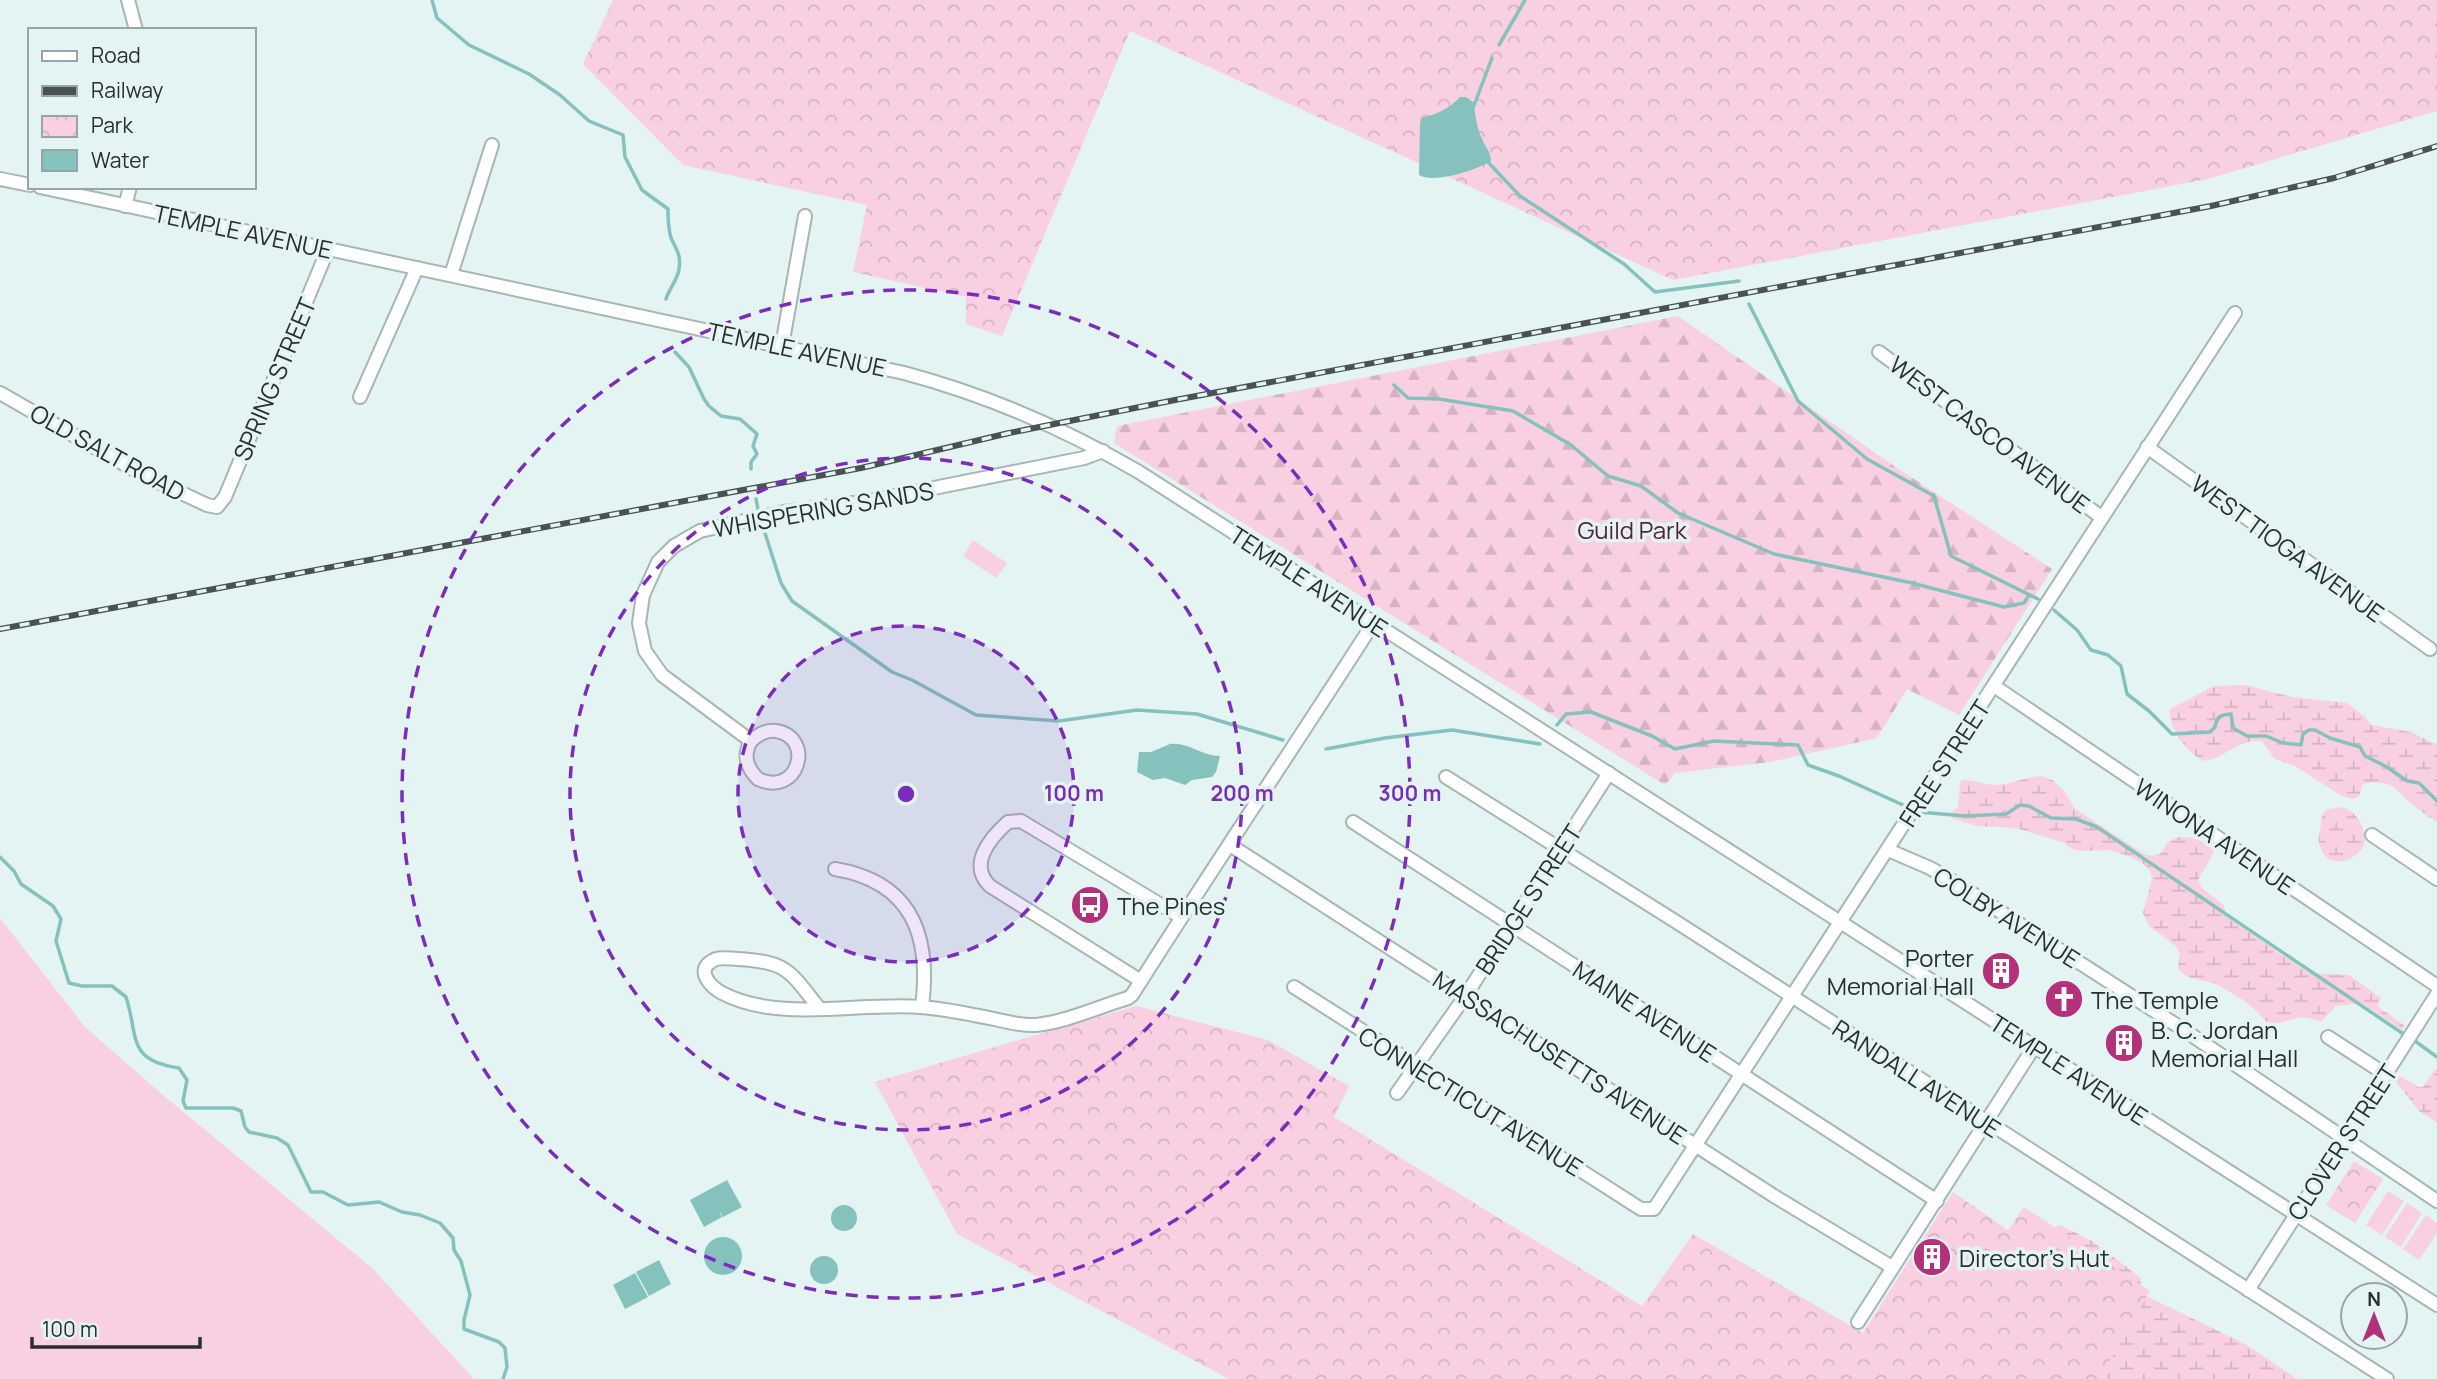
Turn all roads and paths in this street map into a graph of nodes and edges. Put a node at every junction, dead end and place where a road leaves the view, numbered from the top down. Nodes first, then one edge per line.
1 (128, 0) edge
2 (135, 28) edge
3 (492, 145) dead end
4 (0, 178) edge
5 (28, 185) edge
6 (49, 189) edge
7 (129, 189) edge
8 (125, 206) junction
9 (805, 216) dead end
10 (328, 249) junction
11 (417, 268) junction
12 (451, 275) junction
13 (2235, 313) dead end
14 (782, 346) junction
15 (1879, 352) dead end
16 (0, 393) edge
17 (359, 397) dead end
18 (2147, 447) junction
19 (1102, 451) junction
20 (217, 507) joint
21 (2101, 517) junction
22 (1374, 622) junction
23 (2430, 649) dead end
24 (1994, 686) junction
25 (751, 741) junction
26 (1609, 773) junction
27 (1447, 777) dead end
28 (1353, 822) dead end
29 (2372, 835) dead end
30 (1230, 845) junction
31 (1560, 849) junction
32 (1888, 850) junction
33 (835, 869) dead end
34 (2437, 879) edge
35 (1181, 917) junction
36 (1840, 922) junction
37 (1513, 924) junction
38 (1141, 981) junction
39 (2437, 986) edge
40 (1294, 987) dead end
41 (2437, 994) edge
42 (1466, 995) junction
43 (1793, 998) junction
44 (922, 1007) junction
45 (819, 1008) junction
46 (2328, 1038) dead end
47 (2034, 1047) junction
48 (1416, 1064) junction
49 (2385, 1074) junction
50 (1743, 1075) junction
51 (1397, 1093) dead end
52 (1986, 1123) junction
53 (2344, 1138) junction
54 (1695, 1144) junction
55 (1937, 1201) junction
56 (2437, 1201) edge
57 (1651, 1210) joint
58 (2296, 1214) junction
59 (1892, 1267) junction
60 (2248, 1290) junction
61 (2437, 1306) edge
62 (1858, 1322) dead end
63 (2387, 1379) edge

1 - 2 street
3 - 12 street
4 - 5 street
6 - 8 street, TEMPLE AVENUE
7 - 8 street
8 - 10 street, TEMPLE AVENUE
9 - 14 street
10 - 11 street, TEMPLE AVENUE
10 - 20 street, SPRING STREET
11 - 12 street, TEMPLE AVENUE
11 - 17 street
12 - 14 street, TEMPLE AVENUE
13 - 18 street, FREE STREET
14 - 19 street, TEMPLE AVENUE
15 - 21 street, WEST CASCO AVENUE
16 - 20 street, OLD SALT ROAD
18 - 21 street, FREE STREET
18 - 23 street, WEST TIOGA AVENUE
19 - 22 street, TEMPLE AVENUE
19 - 25 street, WHISPERING SANDS
21 - 24 street, FREE STREET
22 - 26 street, TEMPLE AVENUE
22 - 30 street
24 - 32 street, FREE STREET
24 - 39 street, WINONA AVENUE
25 - 25 street
26 - 31 street, BRIDGE STREET
26 - 36 street, TEMPLE AVENUE
27 - 31 street, RANDALL AVENUE
28 - 37 street, MAINE AVENUE
29 - 34 street
30 - 35 street
30 - 42 street, MASSACHUSETTS AVENUE
31 - 37 street, BRIDGE STREET
31 - 43 street, RANDALL AVENUE
32 - 36 street, FREE STREET
32 - 53 street, COLBY AVENUE
33 - 44 street
35 - 38 street
35 - 38 street
36 - 43 street, FREE STREET
36 - 47 street, TEMPLE AVENUE
37 - 42 street, BRIDGE STREET
37 - 50 street, MAINE AVENUE
38 - 44 street
40 - 48 street, CONNECTICUT AVENUE
41 - 49 street, CLOVER STREET
42 - 48 street, BRIDGE STREET
42 - 54 street, MASSACHUSETTS AVENUE
43 - 50 street, FREE STREET
43 - 52 street, RANDALL AVENUE
44 - 45 street
45 - 45 street
46 - 49 street
47 - 52 street
47 - 58 street, TEMPLE AVENUE
48 - 51 street, BRIDGE STREET
48 - 57 street, CONNECTICUT AVENUE
49 - 53 street, CLOVER STREET
50 - 54 street, FREE STREET
50 - 55 street, MAINE AVENUE
52 - 55 street
52 - 60 street, RANDALL AVENUE
53 - 56 street, COLBY AVENUE
53 - 58 street, CLOVER STREET
54 - 57 street, FREE STREET
54 - 59 street, MASSACHUSETTS AVENUE
55 - 59 street
58 - 60 street, CLOVER STREET
58 - 61 street, TEMPLE AVENUE
59 - 62 street
60 - 63 street, RANDALL AVENUE

